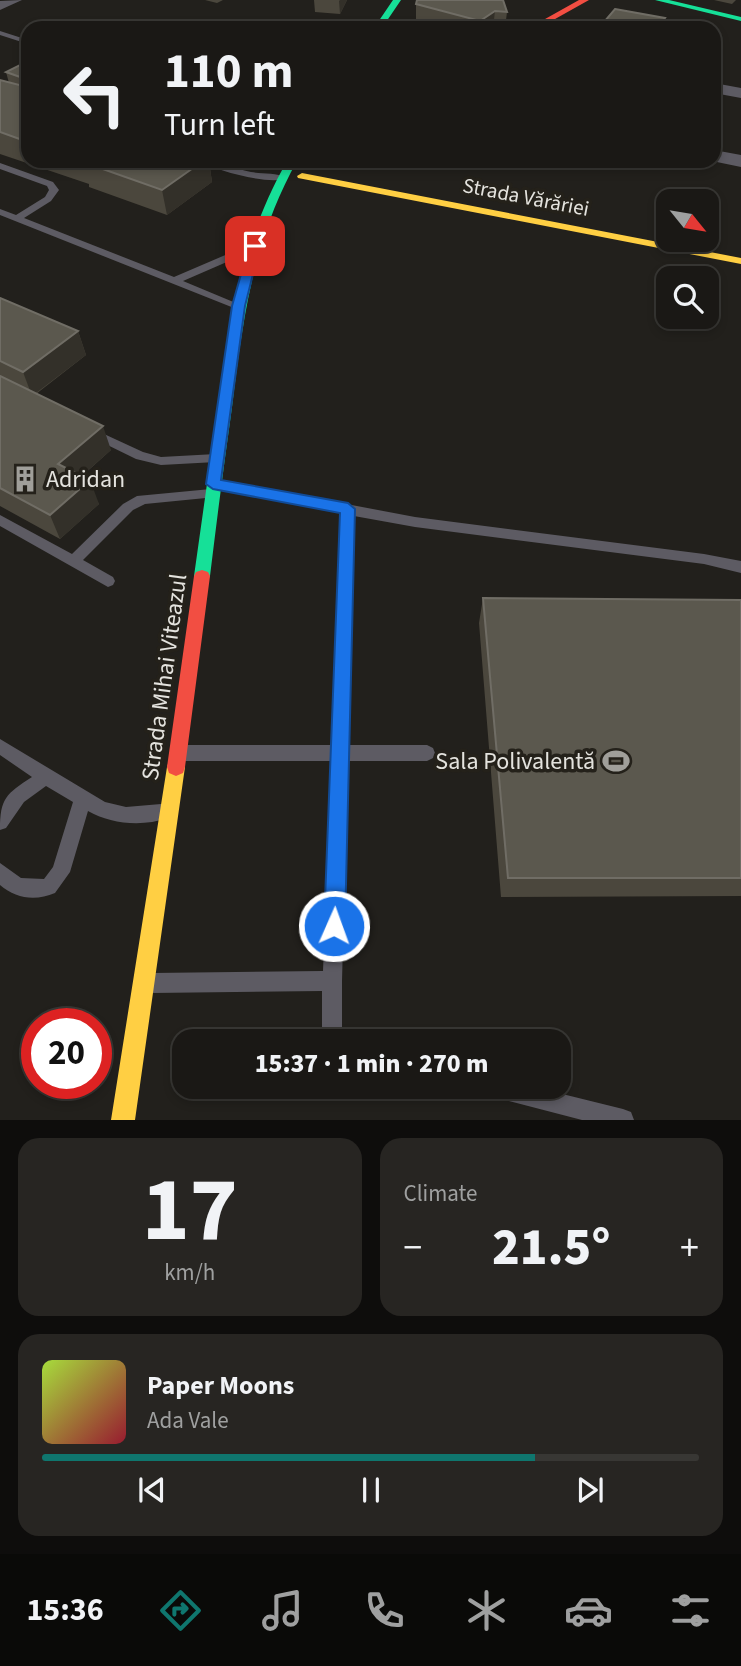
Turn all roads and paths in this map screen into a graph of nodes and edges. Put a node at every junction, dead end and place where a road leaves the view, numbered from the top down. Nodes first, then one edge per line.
1 (15, 0) edge
2 (415, 0) edge
3 (585, 0) edge
4 (659, 0) edge
5 (393, 3) edge
6 (0, 6) edge
7 (741, 19) edge
8 (382, 21) edge
9 (402, 21) edge
10 (546, 21) edge
11 (0, 33) edge
12 (21, 39) edge
13 (721, 89) edge
14 (741, 93) edge
15 (721, 157) edge
16 (741, 161) edge
17 (0, 166) edge
18 (228, 168) edge
19 (287, 168) edge
20 (308, 168) edge
21 (302, 176) junction
22 (281, 178) junction
23 (0, 212) edge
24 (16, 219) junction
25 (255, 244) junction
26 (741, 261) edge
27 (173, 281) junction
28 (239, 306) junction
29 (82, 428) edge
30 (216, 458) junction
31 (212, 489) junction
32 (348, 509) junction
33 (0, 520) edge
34 (73, 561) junction
35 (741, 567) edge
36 (108, 581) dead end
37 (0, 746) edge
38 (177, 753) junction
39 (427, 753) dead end
40 (341, 754) junction
41 (46, 777) junction
42 (83, 797) junction
43 (169, 811) junction
44 (0, 822) edge
45 (0, 873) edge
46 (332, 981) junction
47 (142, 983) junction
48 (332, 1029) edge
49 (541, 1099) edge
50 (123, 1120) edge
51 (623, 1120) edge

1 - 6 street
2 - 9 main road
3 - 10 main road
4 - 7 main road
5 - 8 main road
11 - 12 lane
13 - 14 street
15 - 16 street
17 - 24 lane
18 - 22 lane
19 - 22 main road, Strada Mihai Viteazul
20 - 21 main road, Strada Mihai Viteazul
21 - 25 main road, Strada Mihai Viteazul
21 - 26 main road, Strada Vărăriei
22 - 25 main road, Strada Mihai Viteazul
23 - 24 lane
24 - 27 lane
25 - 27 lane
25 - 28 main road, Strada Mihai Viteazul
27 - 28 lane
28 - 30 main road, Strada Mihai Viteazul
29 - 30 lane
30 - 31 main road, Strada Mihai Viteazul
31 - 32 lane
31 - 34 lane
31 - 38 main road, Strada Mihai Viteazul
32 - 35 lane
32 - 40 lane
33 - 34 lane
34 - 36 lane
37 - 41 lane
38 - 40 lane
38 - 43 main road, Strada Mihai Viteazul
39 - 40 lane
40 - 46 lane
41 - 42 lane
41 - 44 lane
42 - 43 lane
42 - 45 lane
43 - 47 main road, Strada Mihai Viteazul
46 - 47 lane
46 - 48 lane
47 - 50 main road, Strada Mihai Viteazul
49 - 51 lane

